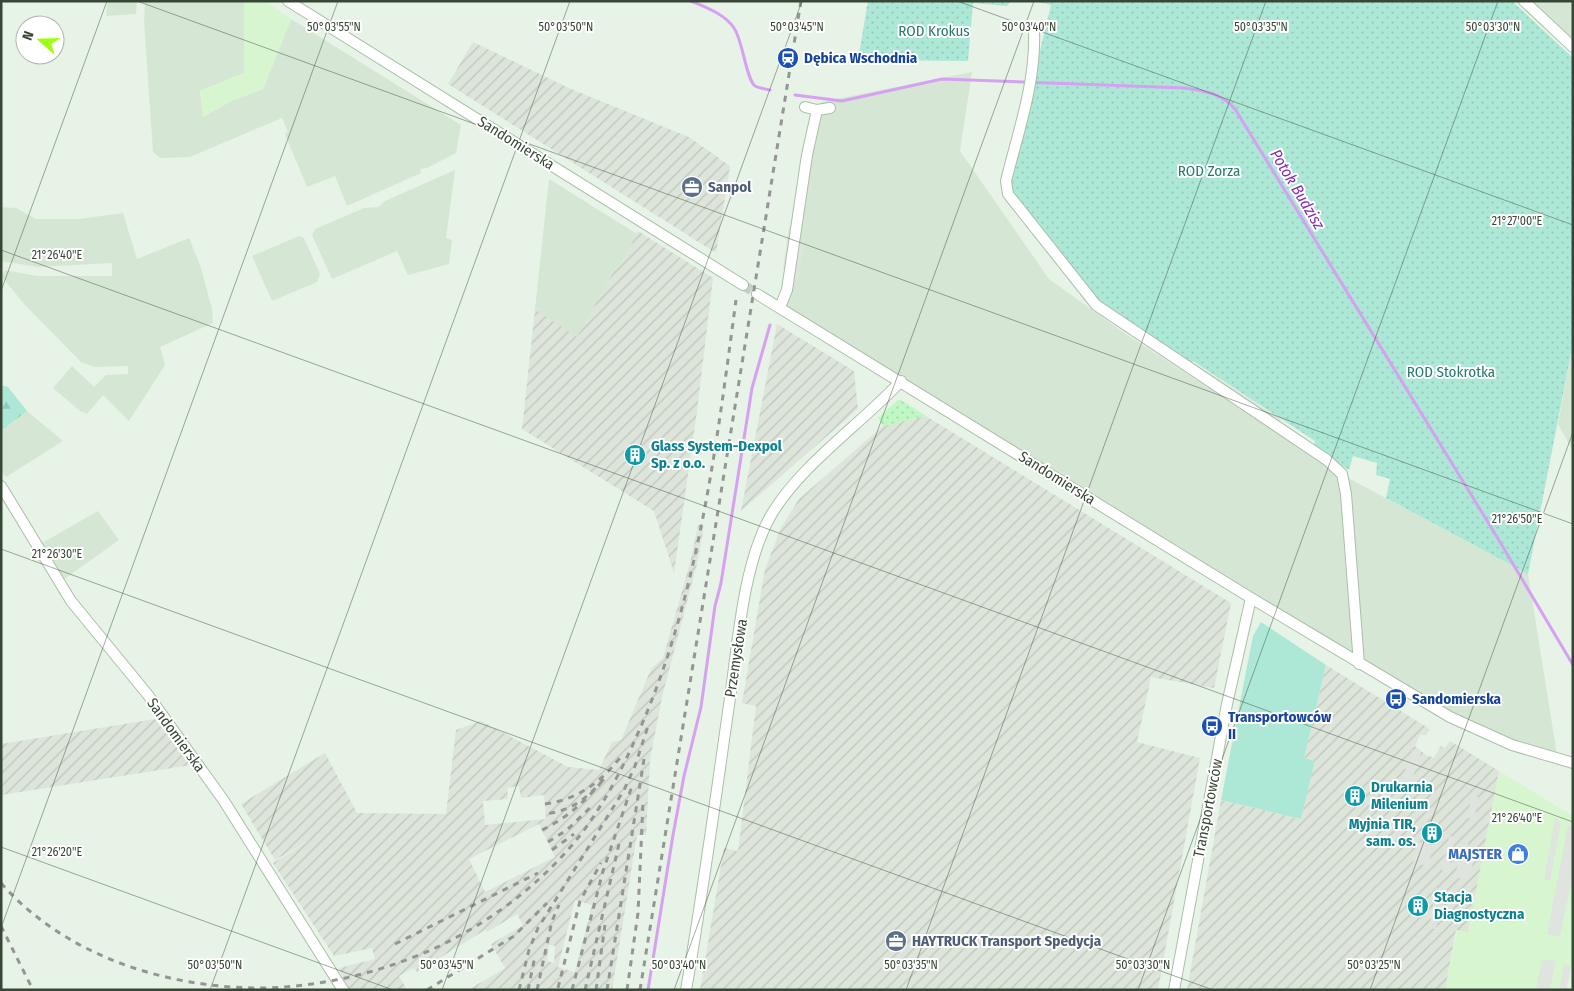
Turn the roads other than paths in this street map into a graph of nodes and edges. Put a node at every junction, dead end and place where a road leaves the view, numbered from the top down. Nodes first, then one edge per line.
1 (288, 1) edge
2 (1524, 1) edge
3 (1034, 32) dead end
4 (1573, 47) edge
5 (805, 108) dead end
6 (830, 108) dead end
7 (817, 110) junction
8 (743, 285) tunnel mouth
9 (757, 294) tunnel mouth
10 (780, 307) junction
11 (901, 381) junction
12 (1, 486) edge
13 (1251, 598) junction
14 (1360, 664) junction
15 (1544, 753) junction
16 (1573, 754) edge
17 (1573, 763) edge
18 (1573, 769) edge
19 (343, 990) edge
20 (686, 990) edge
21 (1174, 990) edge

1 - 8 street, Sandomierska
2 - 4 street
3 - 14 street
5 - 7 street
6 - 7 street
7 - 10 street
9 - 10 street, Sandomierska
10 - 11 street, Sandomierska
11 - 13 street, Sandomierska
11 - 20 street, Przemysłowa
12 - 19 street, Sandomierska
13 - 14 street, Sandomierska
13 - 21 street, Transportowców
14 - 15 street, Sandomierska
15 - 16 street
15 - 17 street
15 - 18 street

